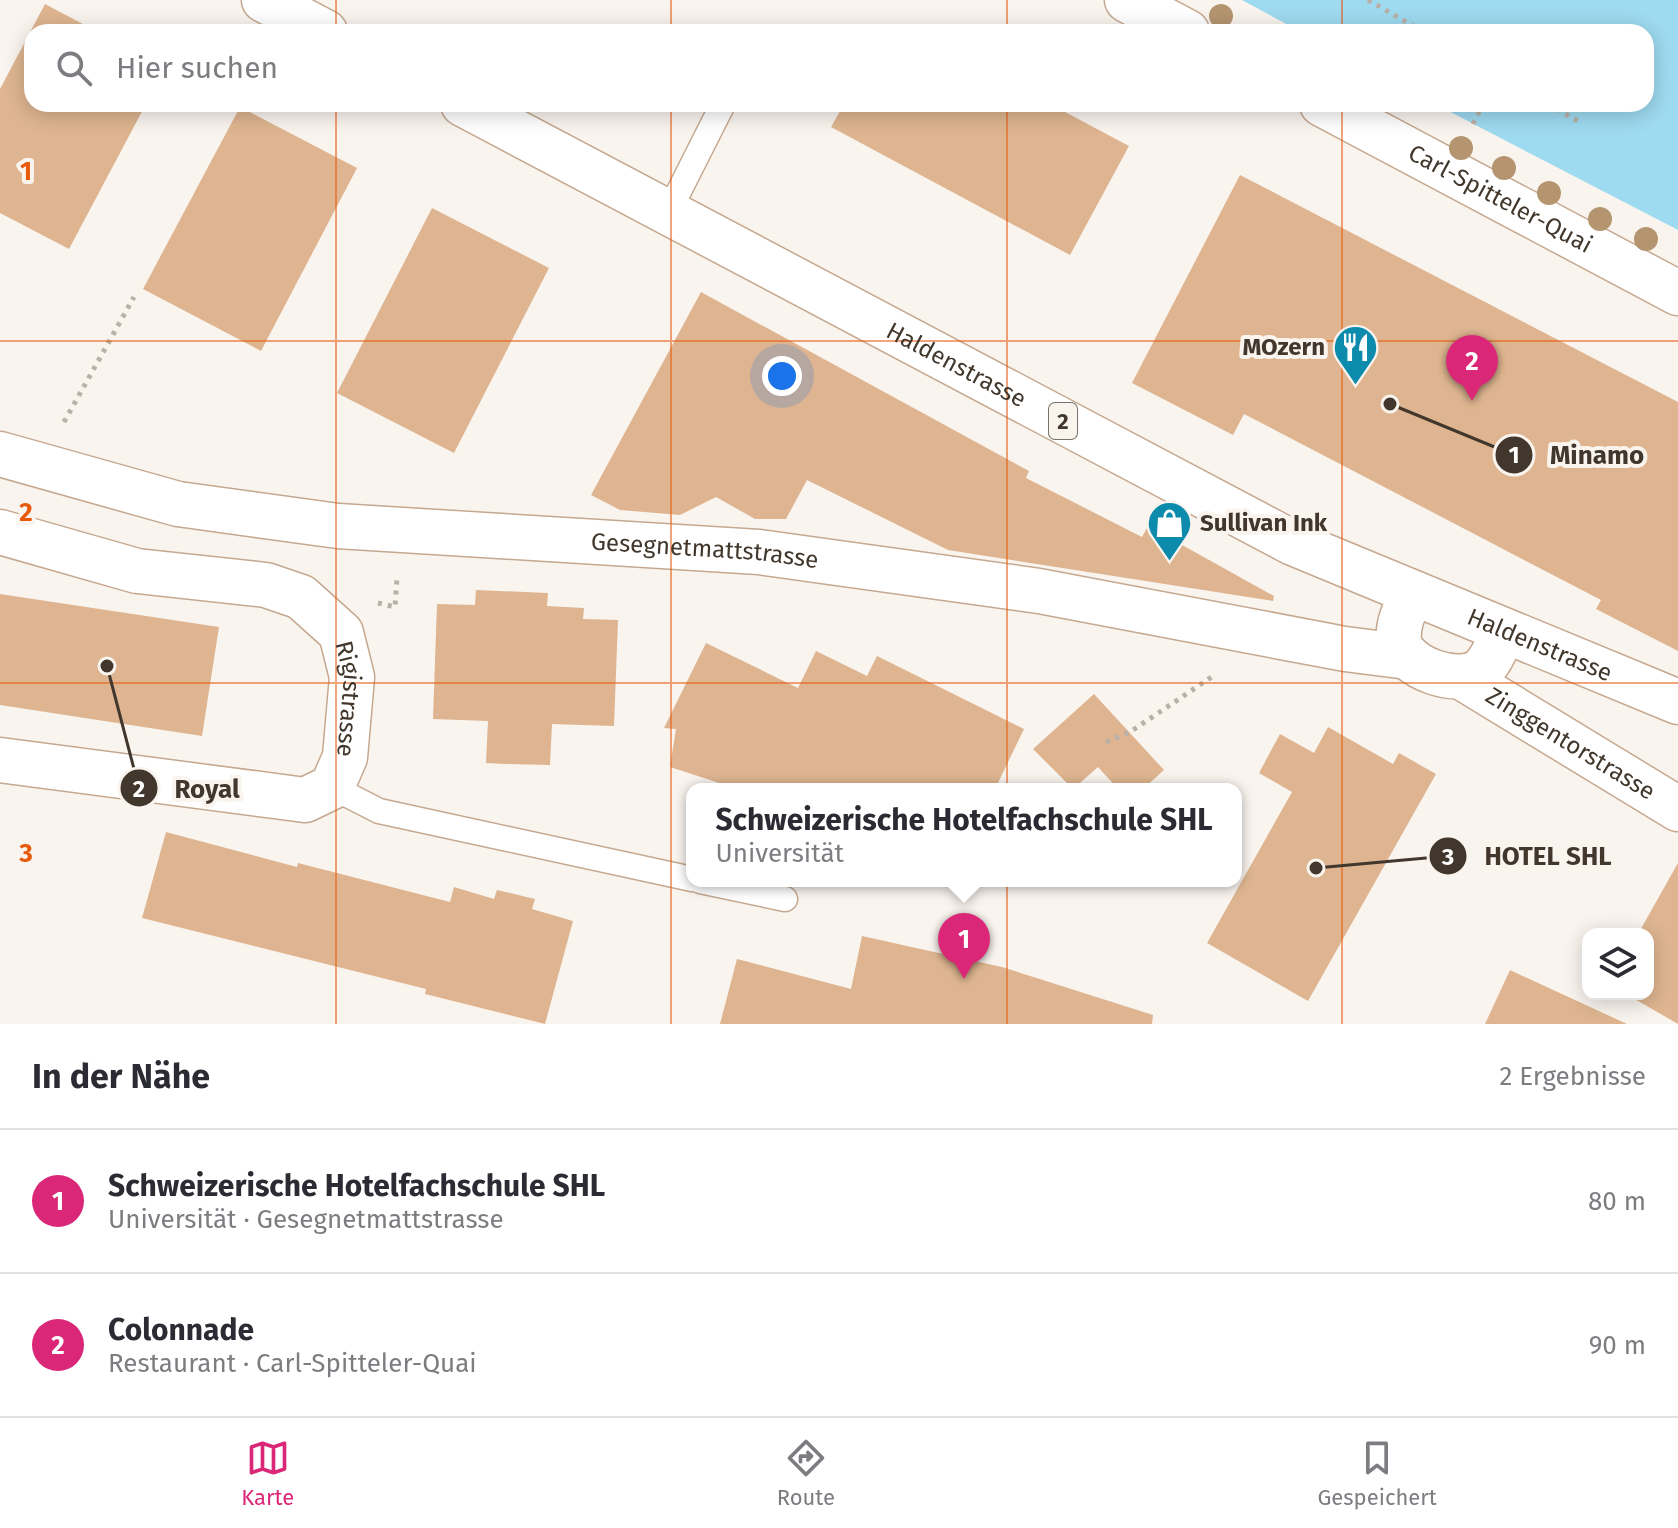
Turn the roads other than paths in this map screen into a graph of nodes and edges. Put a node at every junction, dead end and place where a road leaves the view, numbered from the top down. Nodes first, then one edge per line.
1 (264, 0) edge
2 (1127, 0) edge
3 (310, 24) edge
4 (1172, 24) edge
5 (478, 112) edge
6 (719, 112) edge
7 (1337, 112) edge
8 (669, 211) junction
9 (1678, 293) edge
10 (20, 459) edge
11 (0, 532) edge
12 (1413, 593) junction
13 (1504, 631) junction
14 (1408, 657) junction
15 (1463, 678) junction
16 (1678, 702) edge
17 (0, 760) edge
18 (332, 787) junction
19 (1678, 809) edge
20 (686, 878) edge
21 (728, 887) edge
22 (785, 899) dead end

1 - 3 street
2 - 4 street
5 - 8 street, Haldenstrasse / 2
6 - 8 lane
7 - 9 street, Carl-Spitteler-Quai
8 - 12 street, Haldenstrasse / 2
10 - 14 street, Gesegnetmattstrasse
11 - 18 street, Rigistrasse
12 - 13 street, Haldenstrasse / 2
12 - 14 street
13 - 15 street
13 - 16 street, Haldenstrasse / 2
14 - 15 street, Zinggentorstrasse
15 - 19 street, Zinggentorstrasse
17 - 18 street, Rigistrasse
18 - 20 lane
21 - 22 lane

